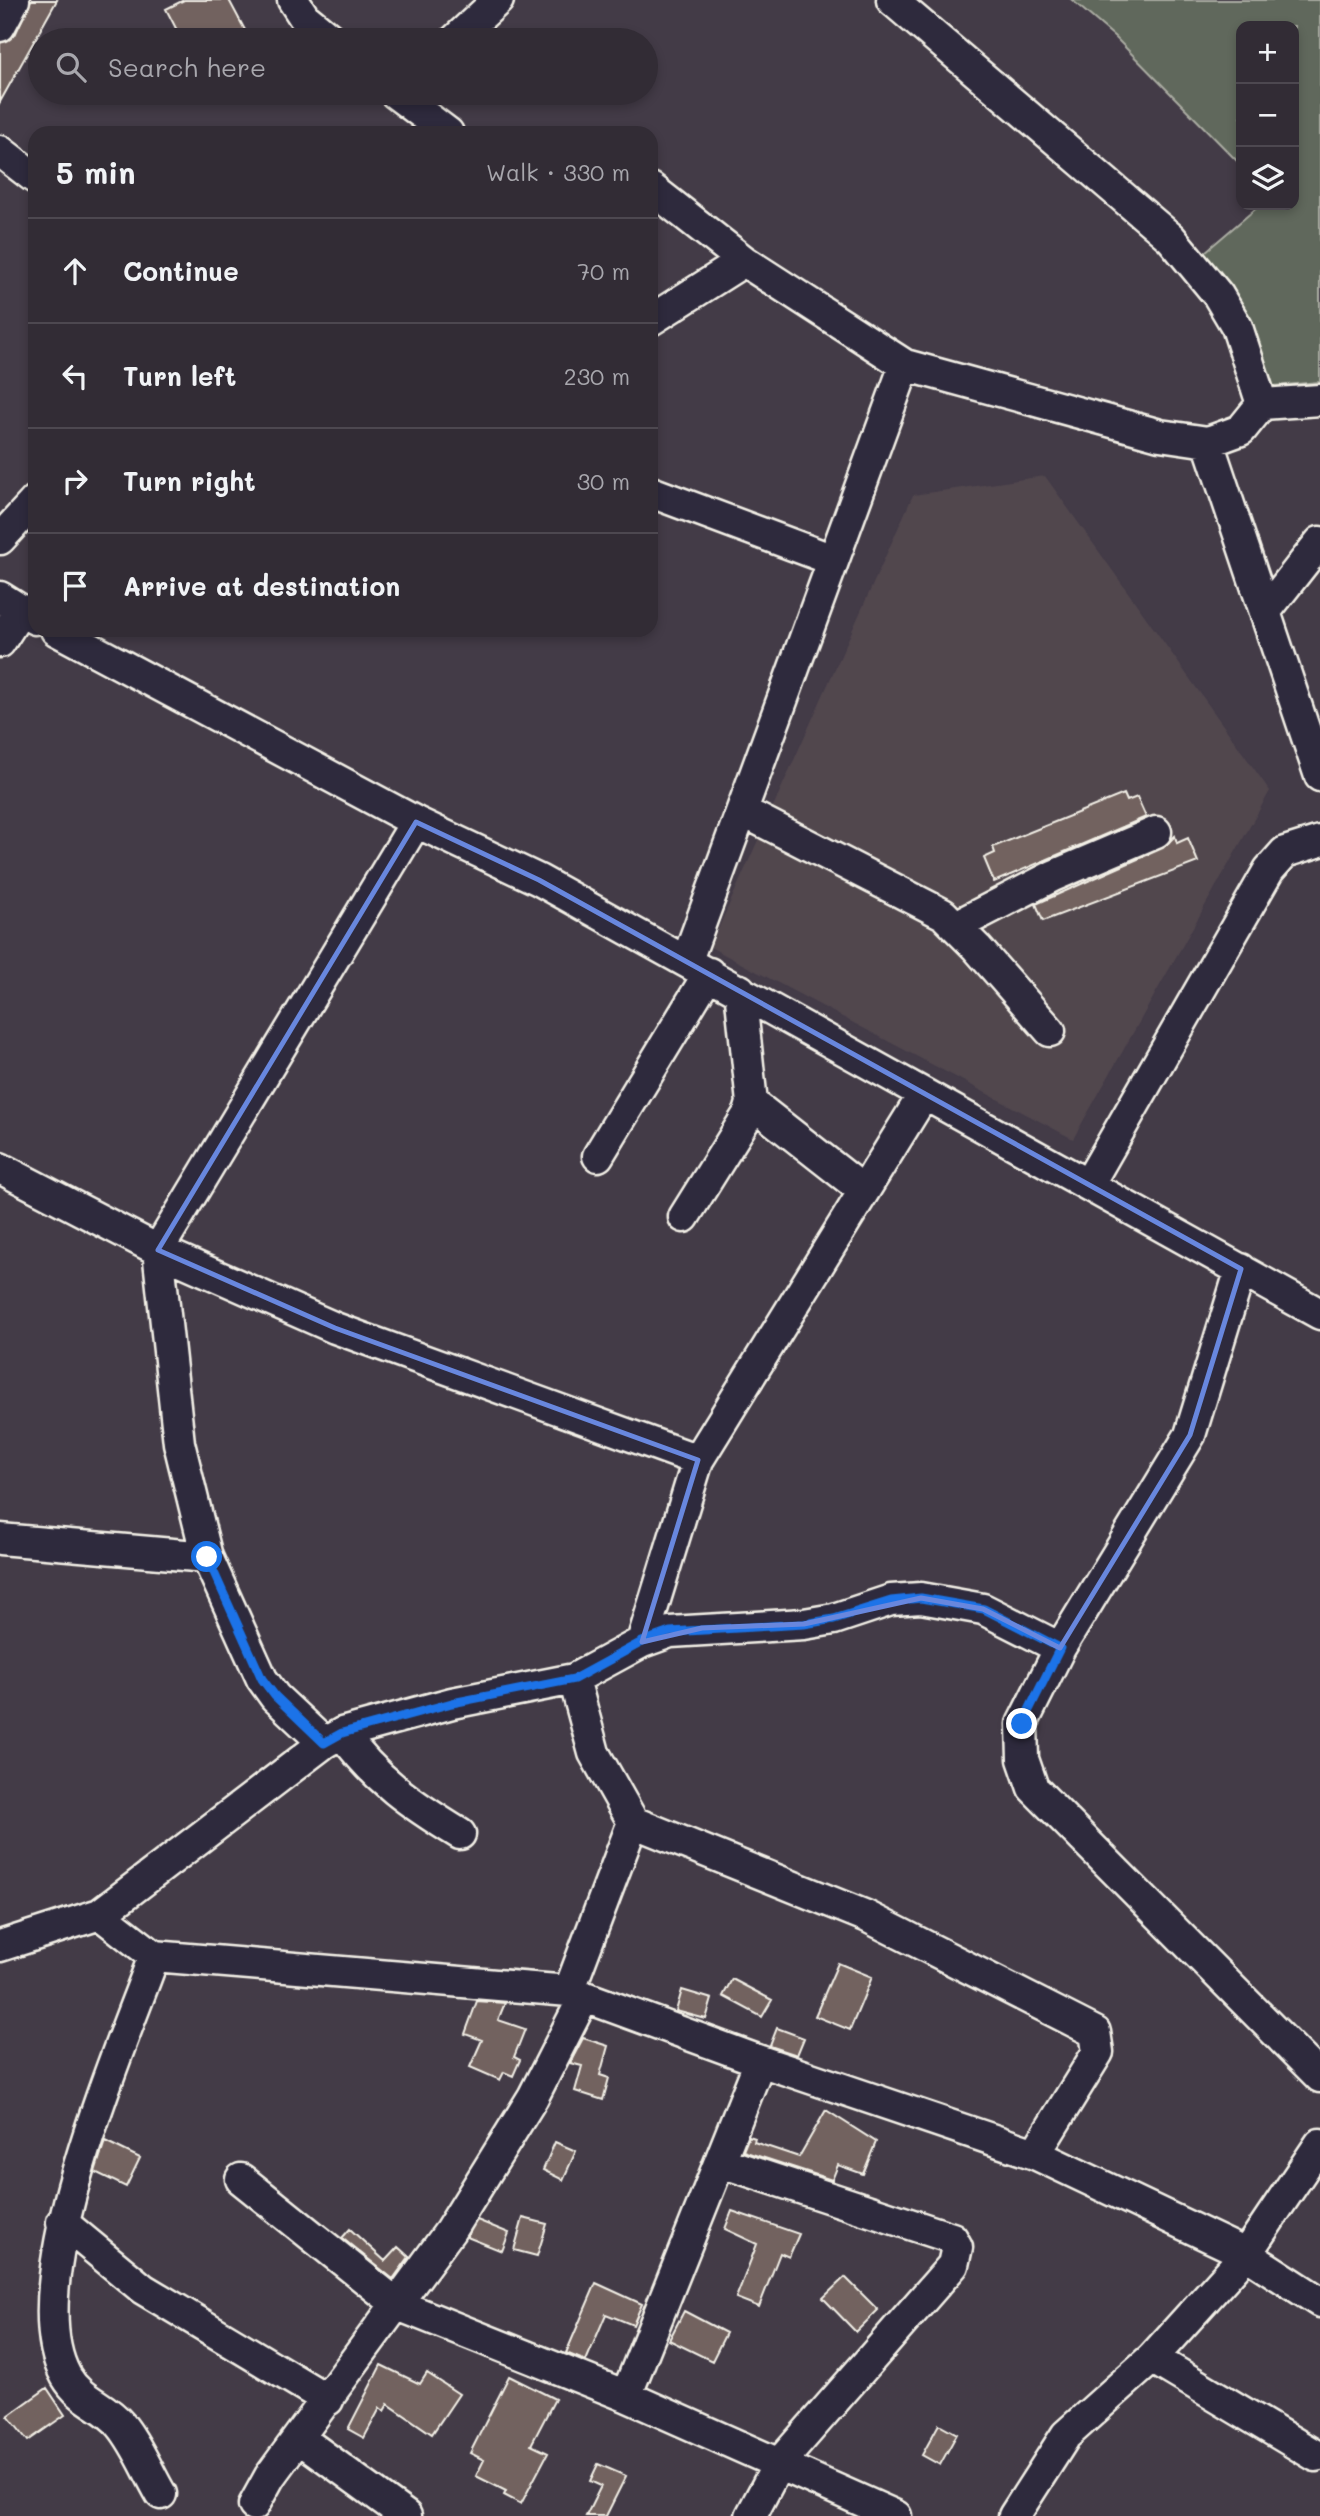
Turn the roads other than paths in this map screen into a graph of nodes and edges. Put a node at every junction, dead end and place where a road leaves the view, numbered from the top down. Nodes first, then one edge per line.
1 (14, 0) edge
2 (293, 0) edge
3 (498, 0) edge
4 (892, 0) edge
5 (0, 26) edge
6 (317, 28) edge
7 (468, 28) edge
8 (411, 105) edge
9 (439, 126) edge
10 (0, 151) edge
11 (28, 173) edge
12 (658, 193) edge
13 (744, 261) junction
14 (658, 316) edge
15 (905, 365) junction
16 (1320, 400) edge
17 (1262, 404) junction
18 (1208, 442) junction
19 (658, 495) edge
20 (28, 508) edge
21 (0, 539) edge
22 (1320, 542) edge
23 (833, 561) junction
24 (18, 609) edge
25 (1265, 612) junction
26 (69, 637) edge
27 (0, 642) edge
28 (1320, 776) edge
29 (741, 811) junction
30 (416, 822) junction
31 (1156, 832) dead end
32 (1320, 841) edge
33 (956, 926) junction
34 (698, 967) junction
35 (740, 990) junction
36 (1050, 1031) dead end
37 (925, 1094) junction
38 (751, 1103) junction
39 (598, 1156) dead end
40 (0, 1168) edge
41 (1088, 1185) junction
42 (864, 1192) junction
43 (684, 1217) dead end
44 (158, 1250) junction
45 (1241, 1269) junction
46 (1320, 1314) edge
47 (698, 1460) junction
48 (0, 1539) edge
49 (207, 1557) junction
50 (642, 1642) junction
51 (1060, 1648) junction
52 (574, 1679) junction
53 (333, 1738) junction
54 (633, 1822) junction
55 (460, 1834) dead end
56 (100, 1914) junction
57 (0, 1946) edge
58 (154, 1956) junction
59 (577, 1994) junction
60 (760, 2061) junction
61 (1320, 2077) edge
62 (1320, 2144) edge
63 (1035, 2154) junction
64 (721, 2162) junction
65 (241, 2179) dead end
66 (62, 2222) junction
67 (1246, 2254) junction
68 (1320, 2302) edge
69 (398, 2305) junction
70 (1152, 2358) junction
71 (626, 2396) junction
72 (328, 2400) junction
73 (299, 2438) junction
74 (1316, 2456) dead end
75 (778, 2465) junction
76 (161, 2494) dead end
77 (254, 2505) dead end
78 (406, 2516) edge
79 (751, 2516) edge
80 (896, 2516) edge
81 (1014, 2516) edge

1 - 5 street
2 - 6 street
3 - 7 street
4 - 17 street
8 - 9 street
10 - 11 street
12 - 13 street
13 - 14 street
13 - 15 street
15 - 18 street
15 - 23 street
16 - 17 street
17 - 18 street
18 - 25 street
19 - 23 street
20 - 21 street
22 - 25 street
23 - 29 street
24 - 27 street
25 - 28 street
26 - 30 street
29 - 33 street
29 - 34 street
30 - 34 street
30 - 44 street
31 - 33 street
32 - 41 street
33 - 36 street
34 - 35 street
34 - 39 street
35 - 37 street
35 - 38 street
37 - 41 street
37 - 42 street
38 - 42 street
38 - 43 street
40 - 44 street
41 - 45 street
42 - 47 street
44 - 47 street
44 - 49 street
45 - 46 street
45 - 51 street
47 - 50 street
48 - 49 street
49 - 53 street
50 - 51 street
50 - 52 street
51 - 61 street
52 - 53 street
52 - 54 street
53 - 55 street
53 - 56 street
54 - 59 street
54 - 63 street
56 - 57 street
56 - 58 street
58 - 59 street
58 - 66 street
59 - 60 street
59 - 69 street
60 - 63 street
60 - 64 street
62 - 67 street
63 - 67 street
64 - 71 street
64 - 75 street
65 - 69 street
66 - 72 street
66 - 76 street
67 - 68 street
67 - 70 street
69 - 71 street
69 - 72 street
70 - 74 street
70 - 81 street
71 - 75 street
72 - 73 street
73 - 77 street
73 - 78 street
75 - 79 street
75 - 80 street

